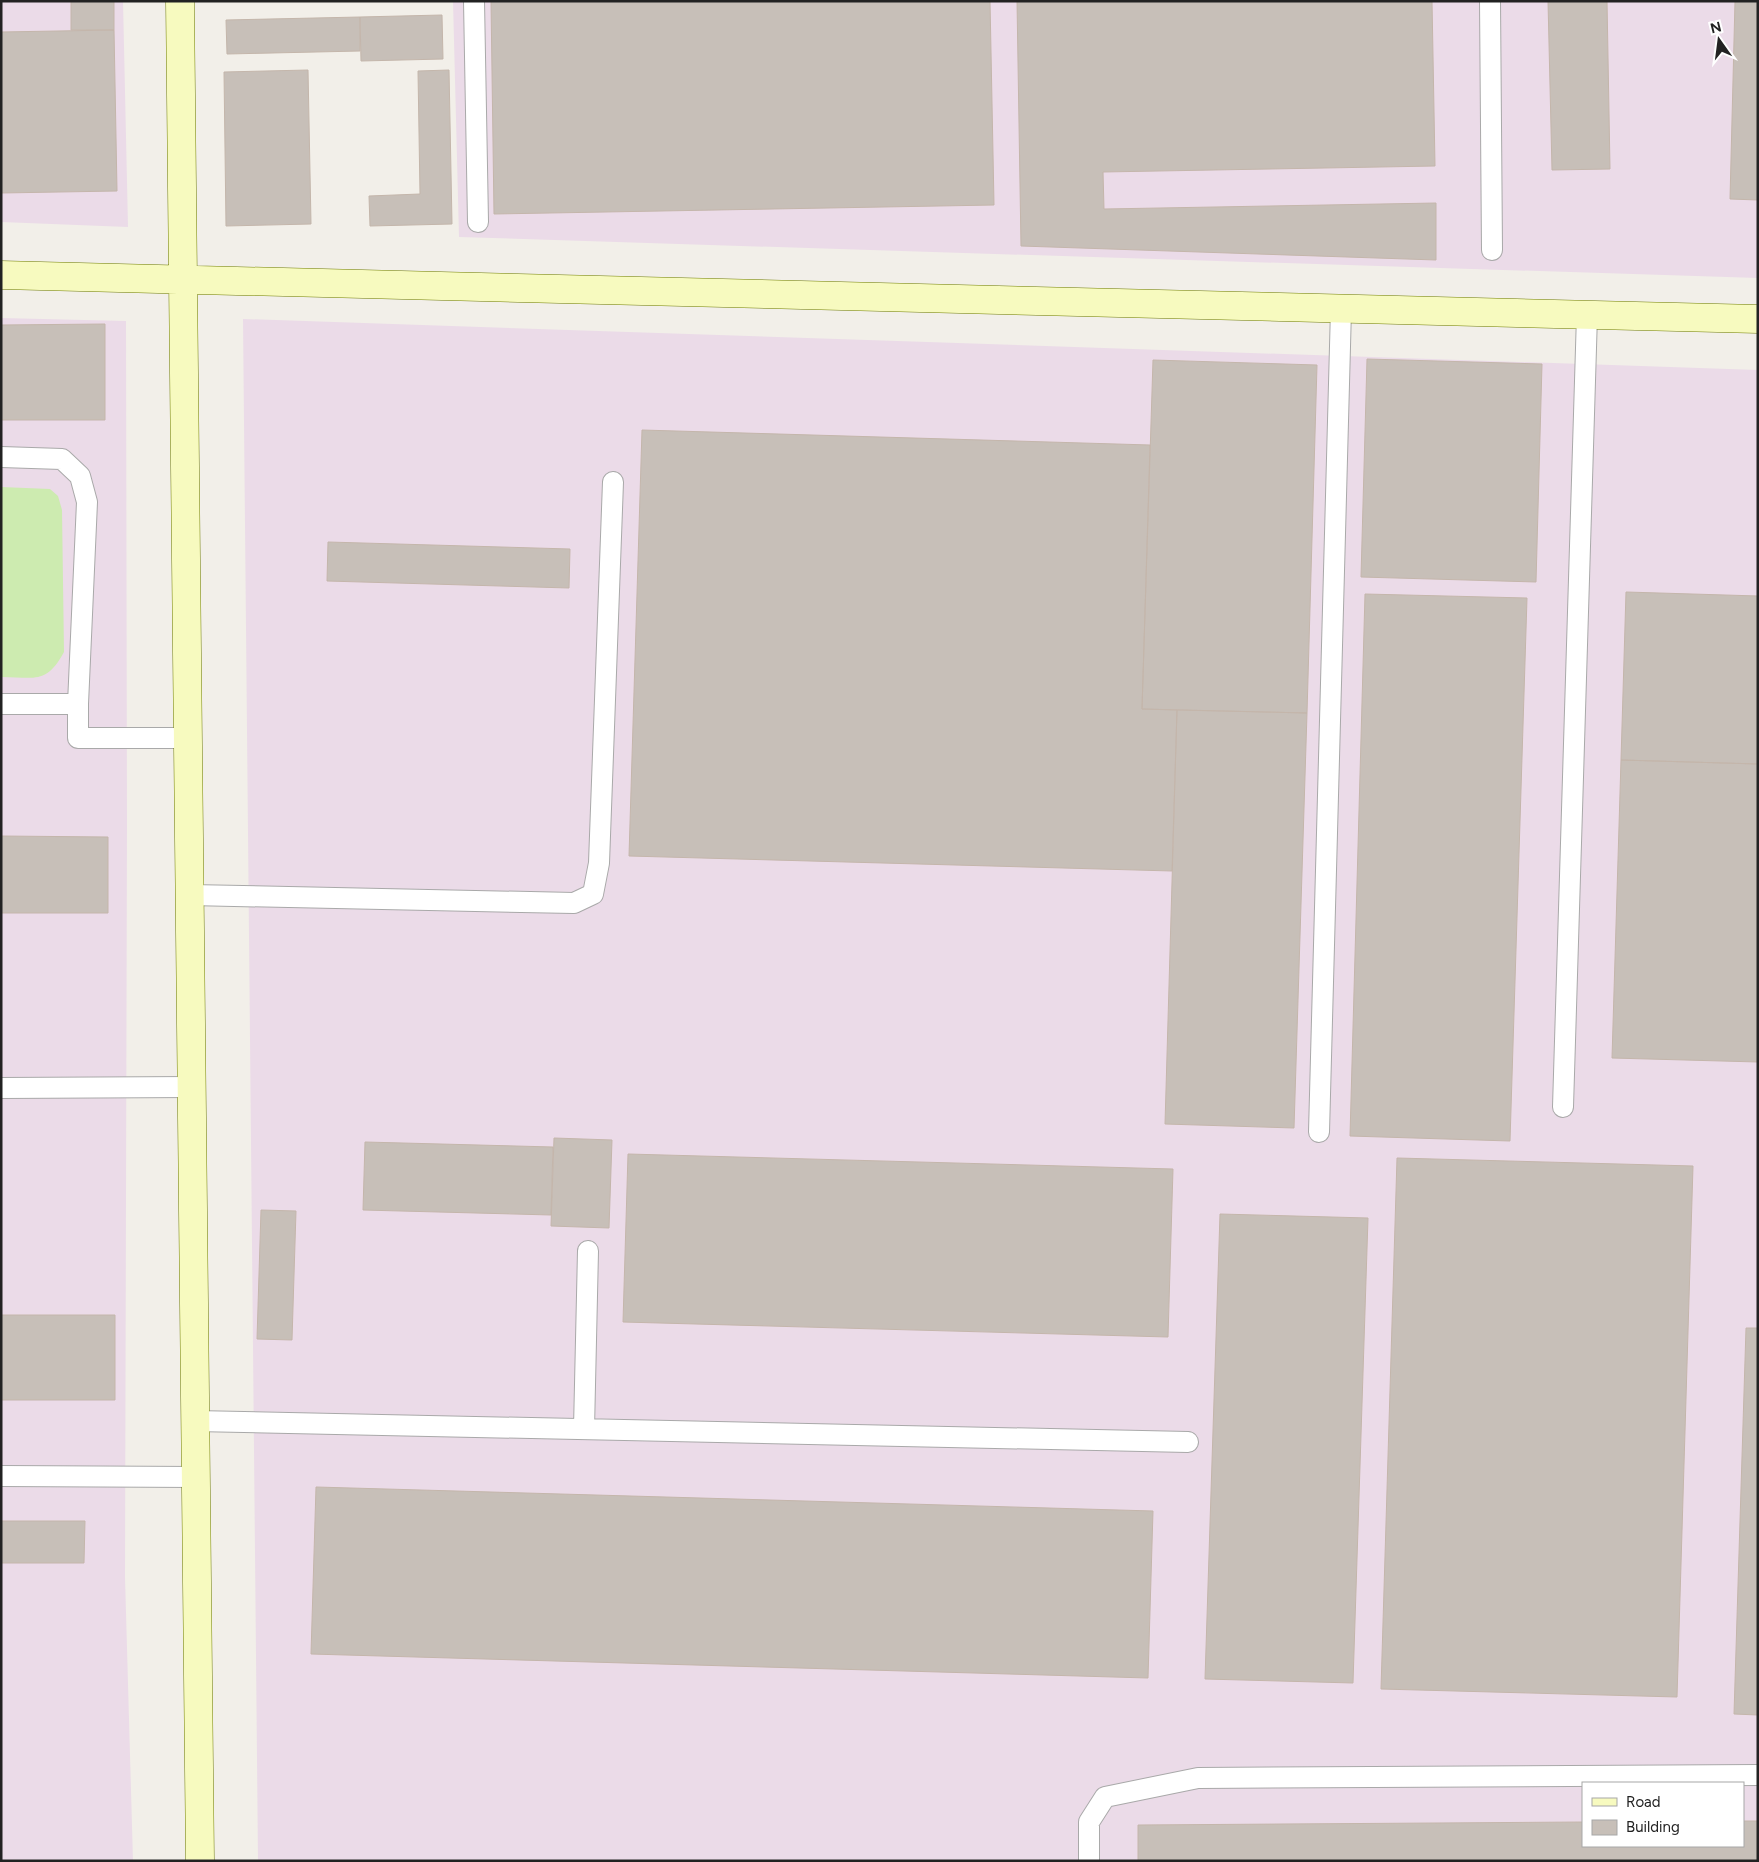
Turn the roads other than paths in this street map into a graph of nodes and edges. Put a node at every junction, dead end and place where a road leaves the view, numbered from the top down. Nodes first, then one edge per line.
1 (180, 1) edge
2 (474, 1) edge
3 (1490, 1) edge
4 (478, 222) dead end
5 (1492, 250) dead end
6 (1, 275) edge
7 (183, 279) junction
8 (1341, 309) junction
9 (1587, 315) junction
10 (1758, 319) edge
11 (1, 457) edge
12 (613, 482) dead end
13 (1, 704) edge
14 (78, 704) junction
15 (188, 738) junction
16 (190, 895) junction
17 (192, 1087) junction
18 (1, 1088) edge
19 (1563, 1106) dead end
20 (1319, 1132) dead end
21 (588, 1251) dead end
22 (196, 1421) junction
23 (584, 1429) junction
24 (1188, 1442) dead end
25 (1, 1476) edge
26 (196, 1477) junction
27 (1758, 1775) edge
28 (200, 1861) edge
29 (1089, 1861) edge

1 - 7 street
2 - 4 lane
3 - 5 lane
6 - 7 street
7 - 8 street
7 - 15 street
8 - 9 street
8 - 20 lane
9 - 10 street
9 - 19 lane
11 - 14 lane
12 - 16 lane
13 - 14 lane
14 - 15 lane
15 - 16 street
16 - 17 street
17 - 18 lane
17 - 22 street
21 - 23 lane
22 - 23 lane
22 - 26 street
23 - 24 lane
25 - 26 lane
26 - 28 street
27 - 29 lane

